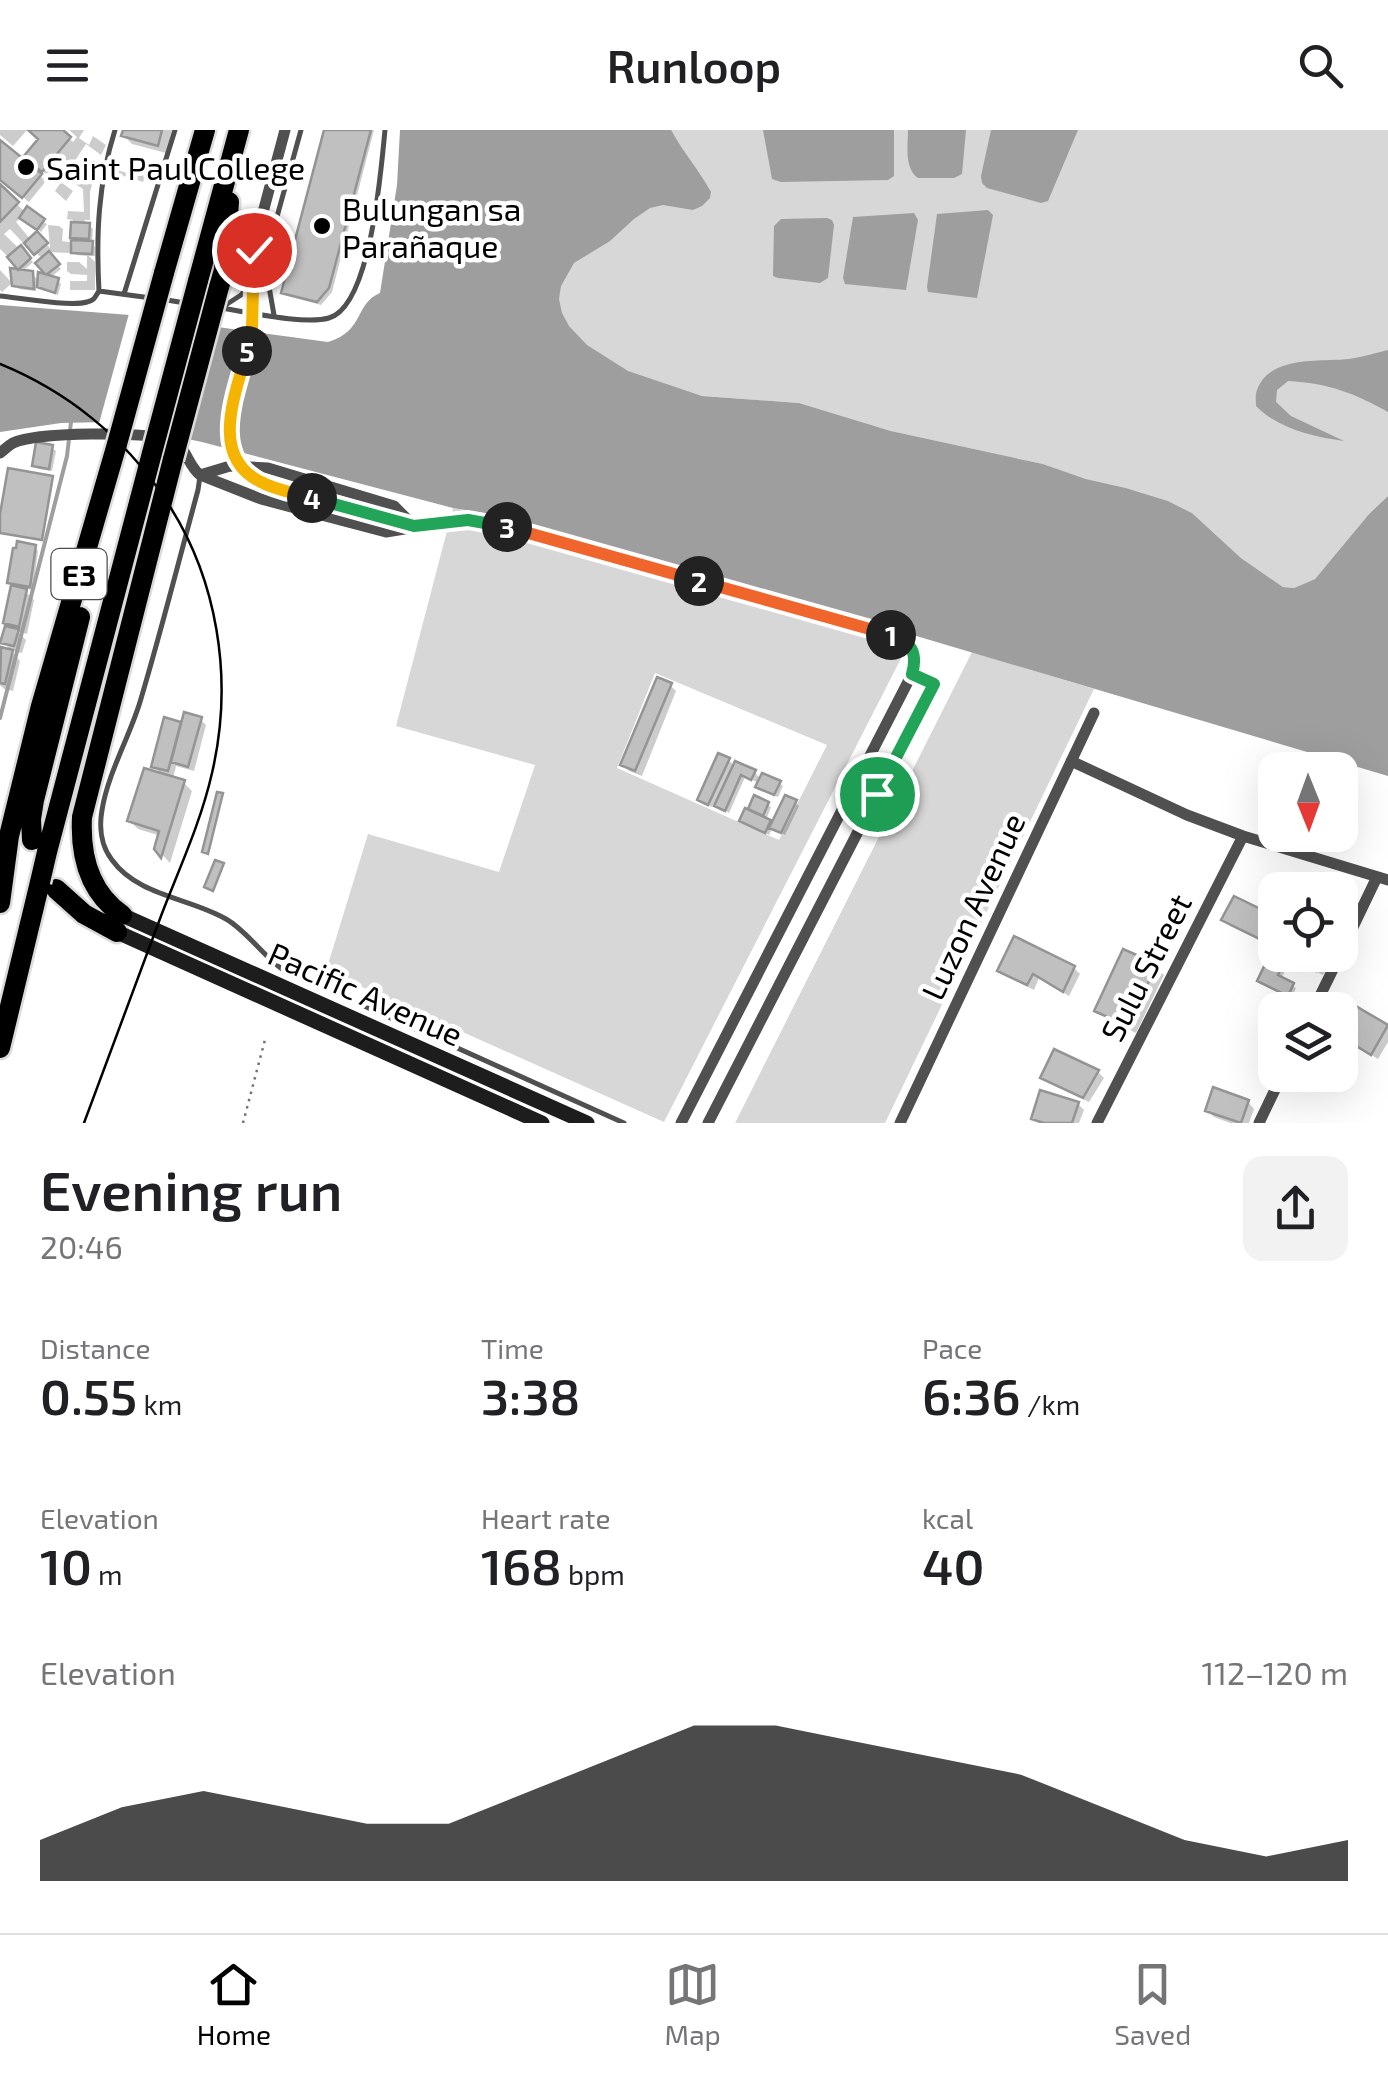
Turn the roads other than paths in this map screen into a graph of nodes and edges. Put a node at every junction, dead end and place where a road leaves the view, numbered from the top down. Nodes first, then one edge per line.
1 (115, 130) edge
2 (175, 130) edge
3 (205, 130) edge
4 (239, 130) edge
5 (284, 130) edge
6 (301, 130) edge
7 (385, 130) edge
8 (232, 155) junction
9 (265, 260) junction
10 (99, 291) junction
11 (124, 294) junction
12 (0, 296) edge
13 (220, 298) junction
14 (274, 315) junction
15 (116, 444) junction
16 (0, 453) edge
17 (200, 475) junction
18 (414, 526) junction
19 (912, 674) junction
20 (1094, 713) dead end
21 (1071, 761) junction
22 (1243, 836) junction
23 (40, 846) junction
24 (1382, 878) edge
25 (48, 885) junction
26 (0, 903) edge
27 (1358, 921) edge
28 (119, 923) junction
29 (0, 1048) edge
30 (1274, 1092) edge
31 (542, 1123) edge
32 (587, 1123) edge
33 (624, 1123) edge
34 (681, 1123) edge
35 (708, 1123) edge
36 (900, 1123) edge
37 (1097, 1123) edge
38 (1259, 1123) edge

1 - 10 lane
2 - 11 lane
3 - 15 highway, E3, bridge
4 - 8 highway, E3
5 - 18 street, bridge
6 - 9 lane
7 - 14 lane
8 - 13 highway
8 - 23 highway, E3, bridge
9 - 13 lane
9 - 14 lane
10 - 11 lane
10 - 12 lane
11 - 13 lane
13 - 14 lane
13 - 28 highway, bridge
15 - 23 highway
15 - 26 highway, E3
16 - 17 street
17 - 18 street
17 - 18 street
17 - 33 lane
18 - 19 street
19 - 34 street
19 - 35 street
20 - 21 street, Luzon Avenue
21 - 22 street
21 - 36 street, Luzon Avenue
22 - 24 street
22 - 37 street, Sulu Street
23 - 25 highway, E3, bridge
24 - 27 street
25 - 28 highway
25 - 29 highway, E3
28 - 31 main road, Pacific Avenue
28 - 32 main road, Pacific Avenue
30 - 38 street

